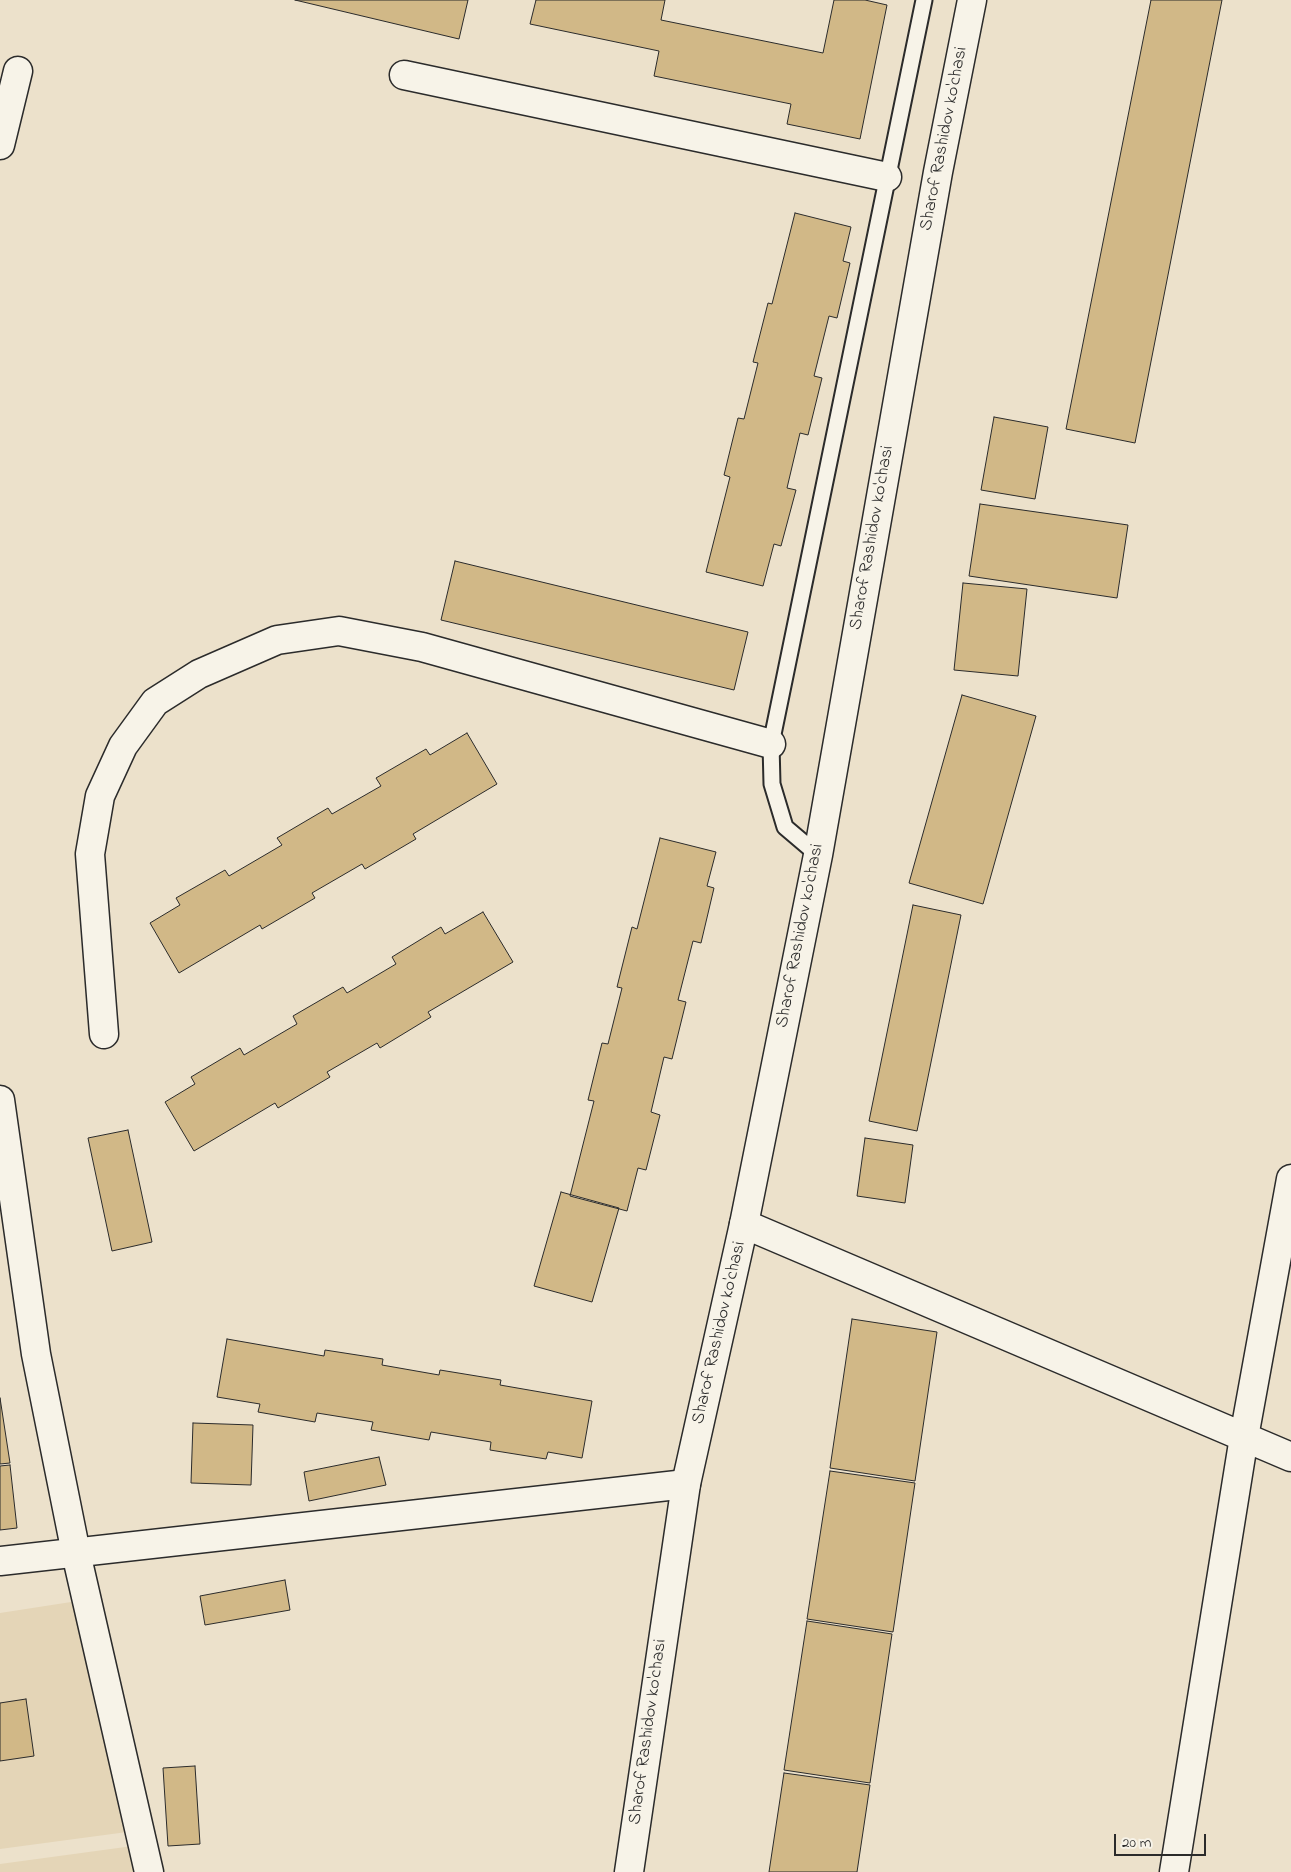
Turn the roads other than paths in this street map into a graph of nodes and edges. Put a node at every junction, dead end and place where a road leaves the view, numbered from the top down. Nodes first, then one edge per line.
1 (924, 0) edge
2 (972, 0) edge
3 (18, 71) dead end
4 (404, 75) dead end
5 (0, 146) edge
6 (887, 177) junction
7 (771, 744) junction
8 (818, 855) junction
9 (104, 1034) dead end
10 (0, 1100) edge
11 (1291, 1179) edge
12 (744, 1224) junction
13 (1244, 1437) junction
14 (1291, 1457) edge
15 (686, 1484) junction
16 (76, 1553) junction
17 (0, 1561) edge
18 (149, 1872) edge
19 (629, 1872) edge
20 (1174, 1872) edge

1 - 6 lane
2 - 8 street, Sharof Rashidov ko'chasi
3 - 5 street
4 - 6 street
6 - 7 lane
7 - 8 lane
7 - 9 street
8 - 12 street, Sharof Rashidov ko'chasi
10 - 16 street
11 - 13 street
12 - 13 street
12 - 15 street, Sharof Rashidov ko'chasi
13 - 14 street
13 - 20 street
15 - 16 street
15 - 19 street, Sharof Rashidov ko'chasi
16 - 17 street
16 - 18 street

